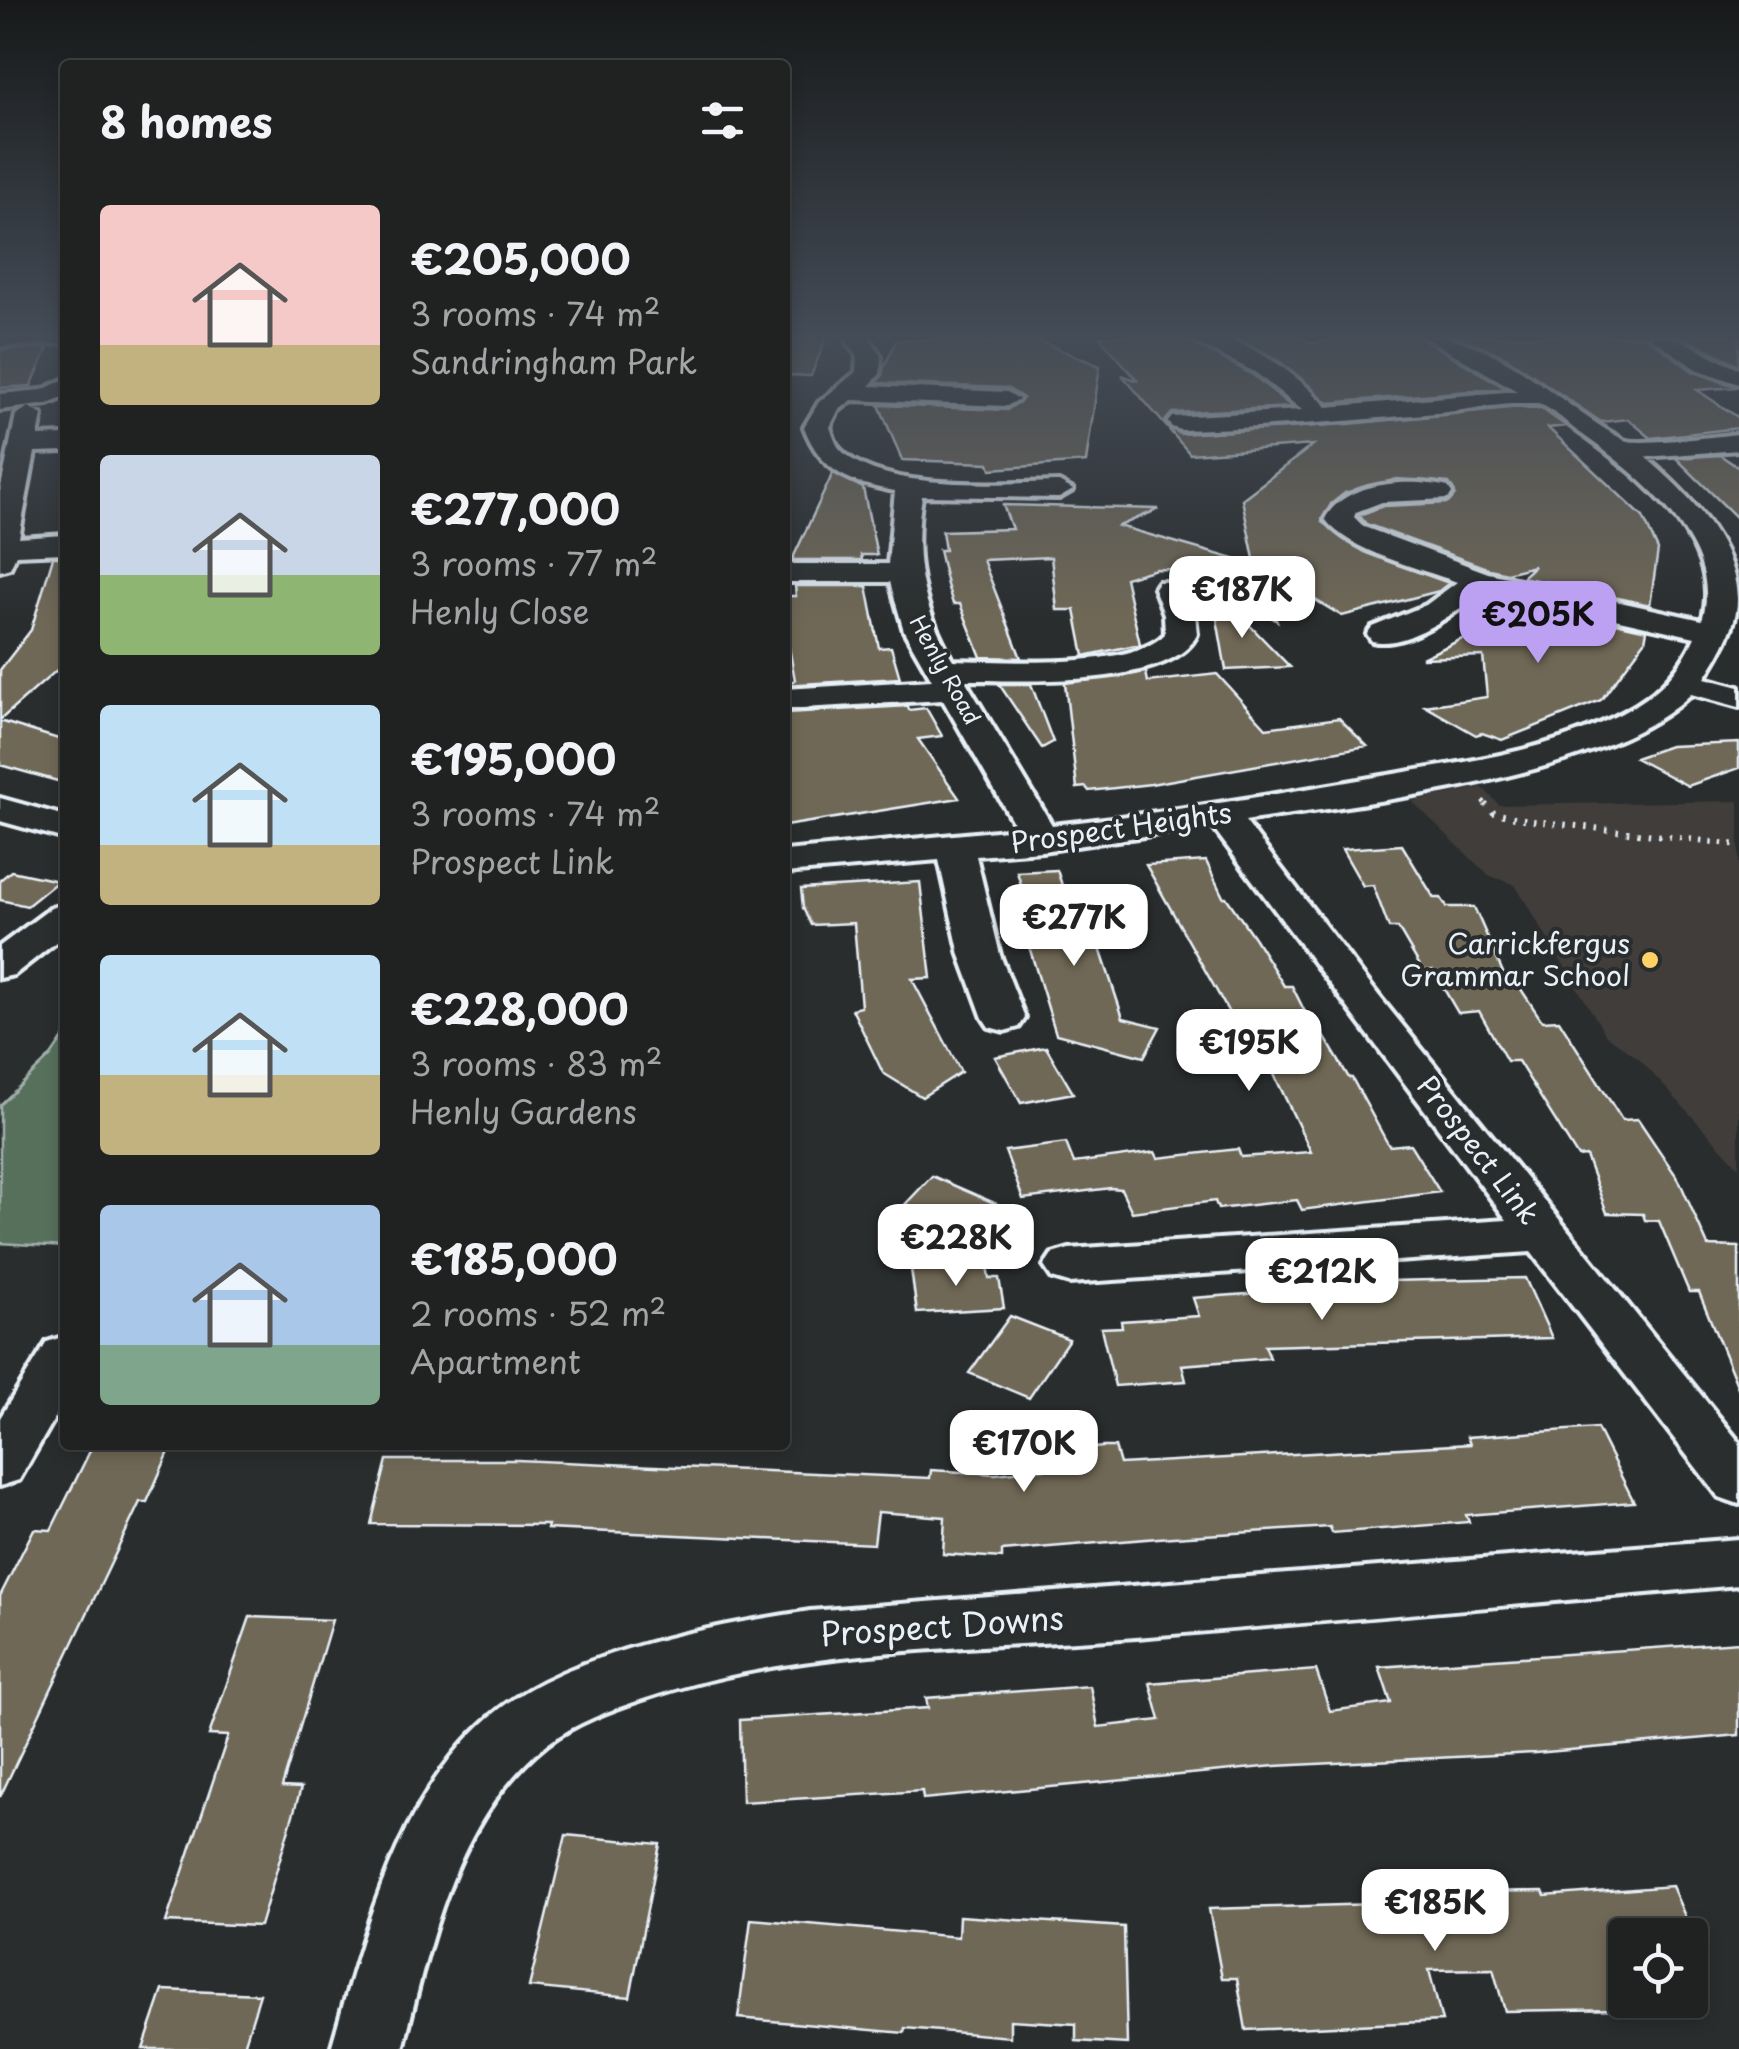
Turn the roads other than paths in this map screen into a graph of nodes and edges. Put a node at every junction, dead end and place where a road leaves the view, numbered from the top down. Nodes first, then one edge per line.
1 (25, 432) edge
2 (818, 432) edge
3 (1593, 432) edge
4 (60, 442) edge
5 (1739, 442) edge
6 (22, 445) junction
7 (1619, 451) junction
8 (910, 486) junction
9 (1059, 490) dead end
10 (1438, 493) dead end
11 (60, 545) edge
12 (2, 555) edge
13 (901, 573) junction
14 (790, 574) edge
15 (1478, 580) junction
16 (1170, 588) dead end
17 (1713, 632) junction
18 (1383, 634) dead end
19 (949, 680) junction
20 (1687, 683) junction
21 (1739, 697) edge
22 (790, 698) edge
23 (0, 809) edge
24 (1222, 815) junction
25 (60, 827) edge
26 (1042, 840) junction
27 (956, 850) junction
28 (790, 862) edge
29 (60, 920) edge
30 (0, 966) edge
31 (1004, 1018) dead end
32 (1545, 1234) junction
33 (1069, 1266) dead end
34 (60, 1363) edge
35 (0, 1465) edge
36 (1739, 1482) edge
37 (1739, 1562) edge
38 (366, 2049) edge

1 - 6 street
2 - 8 street
3 - 7 street
4 - 6 street
5 - 7 street
6 - 12 street
7 - 17 street
8 - 9 street
8 - 13 street, Henly Road
10 - 15 street
11 - 12 street
13 - 14 street
13 - 19 street, Henly Road
15 - 17 street
15 - 18 street
16 - 19 street
17 - 20 street
19 - 22 street
19 - 26 street, Henly Road
20 - 21 street
20 - 24 street, Prospect Heights
23 - 25 street
24 - 26 street, Prospect Heights
24 - 32 street, Prospect Link
26 - 27 street, Prospect Heights
27 - 28 street, Prospect Heights
27 - 31 street
29 - 30 street
32 - 33 street
32 - 36 street, Prospect Link
34 - 35 street
37 - 38 street, Prospect Downs

